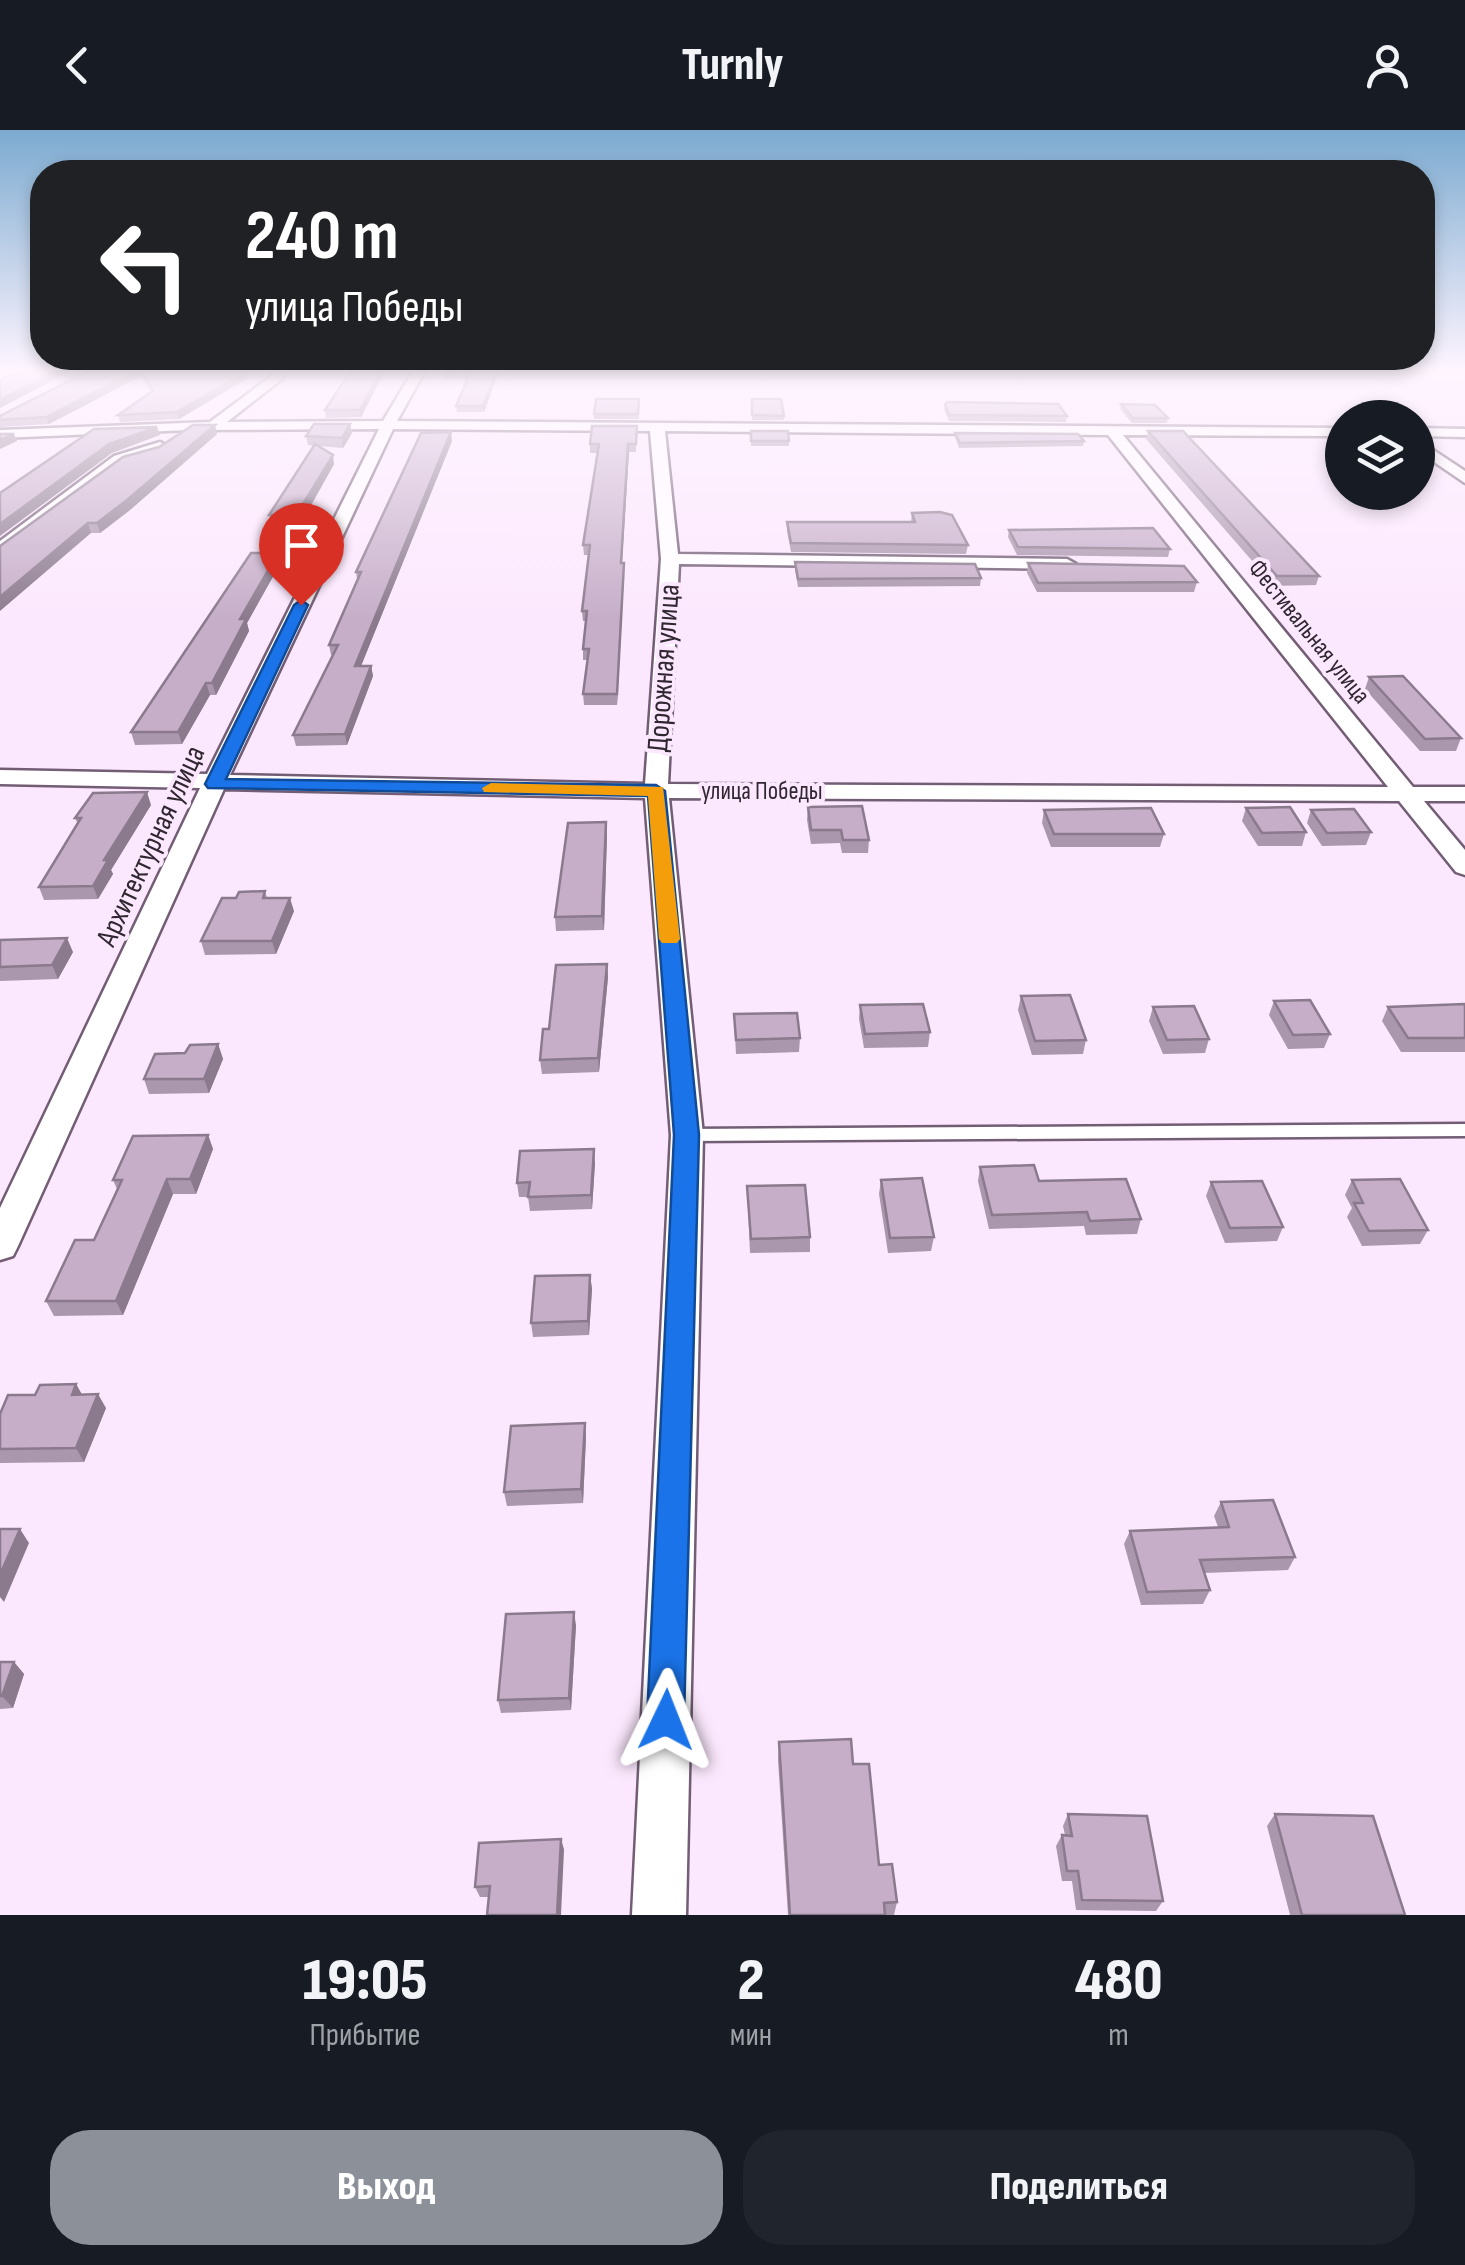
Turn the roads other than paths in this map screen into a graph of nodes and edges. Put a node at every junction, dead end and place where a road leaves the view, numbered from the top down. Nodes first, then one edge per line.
1 (143, 452) edge
2 (375, 452) edge
3 (659, 452) edge
4 (1128, 452) edge
5 (1435, 456) edge
6 (1465, 478) edge
7 (0, 549) edge
8 (670, 559) junction
9 (1084, 565) edge
10 (0, 778) edge
11 (214, 784) junction
12 (656, 791) junction
13 (1403, 793) junction
14 (1465, 794) edge
15 (1465, 868) edge
16 (1465, 1130) edge
17 (686, 1135) junction
18 (0, 1246) edge
19 (659, 1915) edge

1 - 7 street
2 - 11 street, Архитектурная улица
3 - 8 street, Дорожная улица
4 - 13 street, Фестивальная улица
5 - 6 street
8 - 9 street, Дорожная улица
8 - 12 street, Дорожная улица
10 - 11 street, улица Победы
11 - 12 street, улица Победы
11 - 18 street, Архитектурная улица
12 - 13 street, улица Победы
12 - 17 street, Дорожная улица
13 - 14 street, улица Победы
13 - 15 street, Фестивальная улица
16 - 17 lane
17 - 19 street, Дорожная улица

